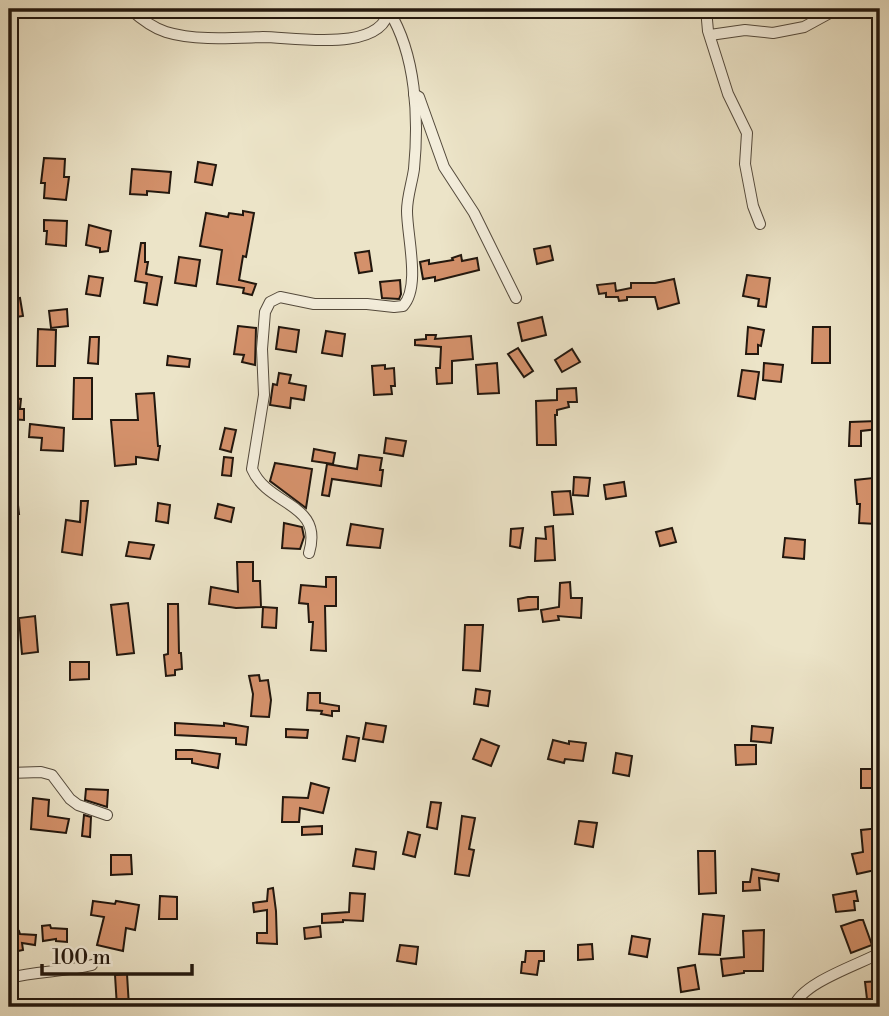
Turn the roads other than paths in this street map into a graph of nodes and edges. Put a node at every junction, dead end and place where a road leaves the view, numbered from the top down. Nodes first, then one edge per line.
1 (130, 9) edge
2 (706, 9) edge
3 (837, 9) edge
4 (389, 10) edge
5 (710, 35) junction
6 (414, 93) junction
7 (760, 224) dead end
8 (516, 298) dead end
9 (309, 553) dead end
10 (9, 773) edge
11 (107, 815) dead end
12 (880, 953) edge
13 (92, 965) dead end
14 (9, 978) edge
15 (794, 1007) edge

1 - 4 street
2 - 5 street
3 - 5 street
4 - 6 street
5 - 7 street
6 - 8 street
6 - 9 street
10 - 11 street
12 - 15 street
13 - 14 street

